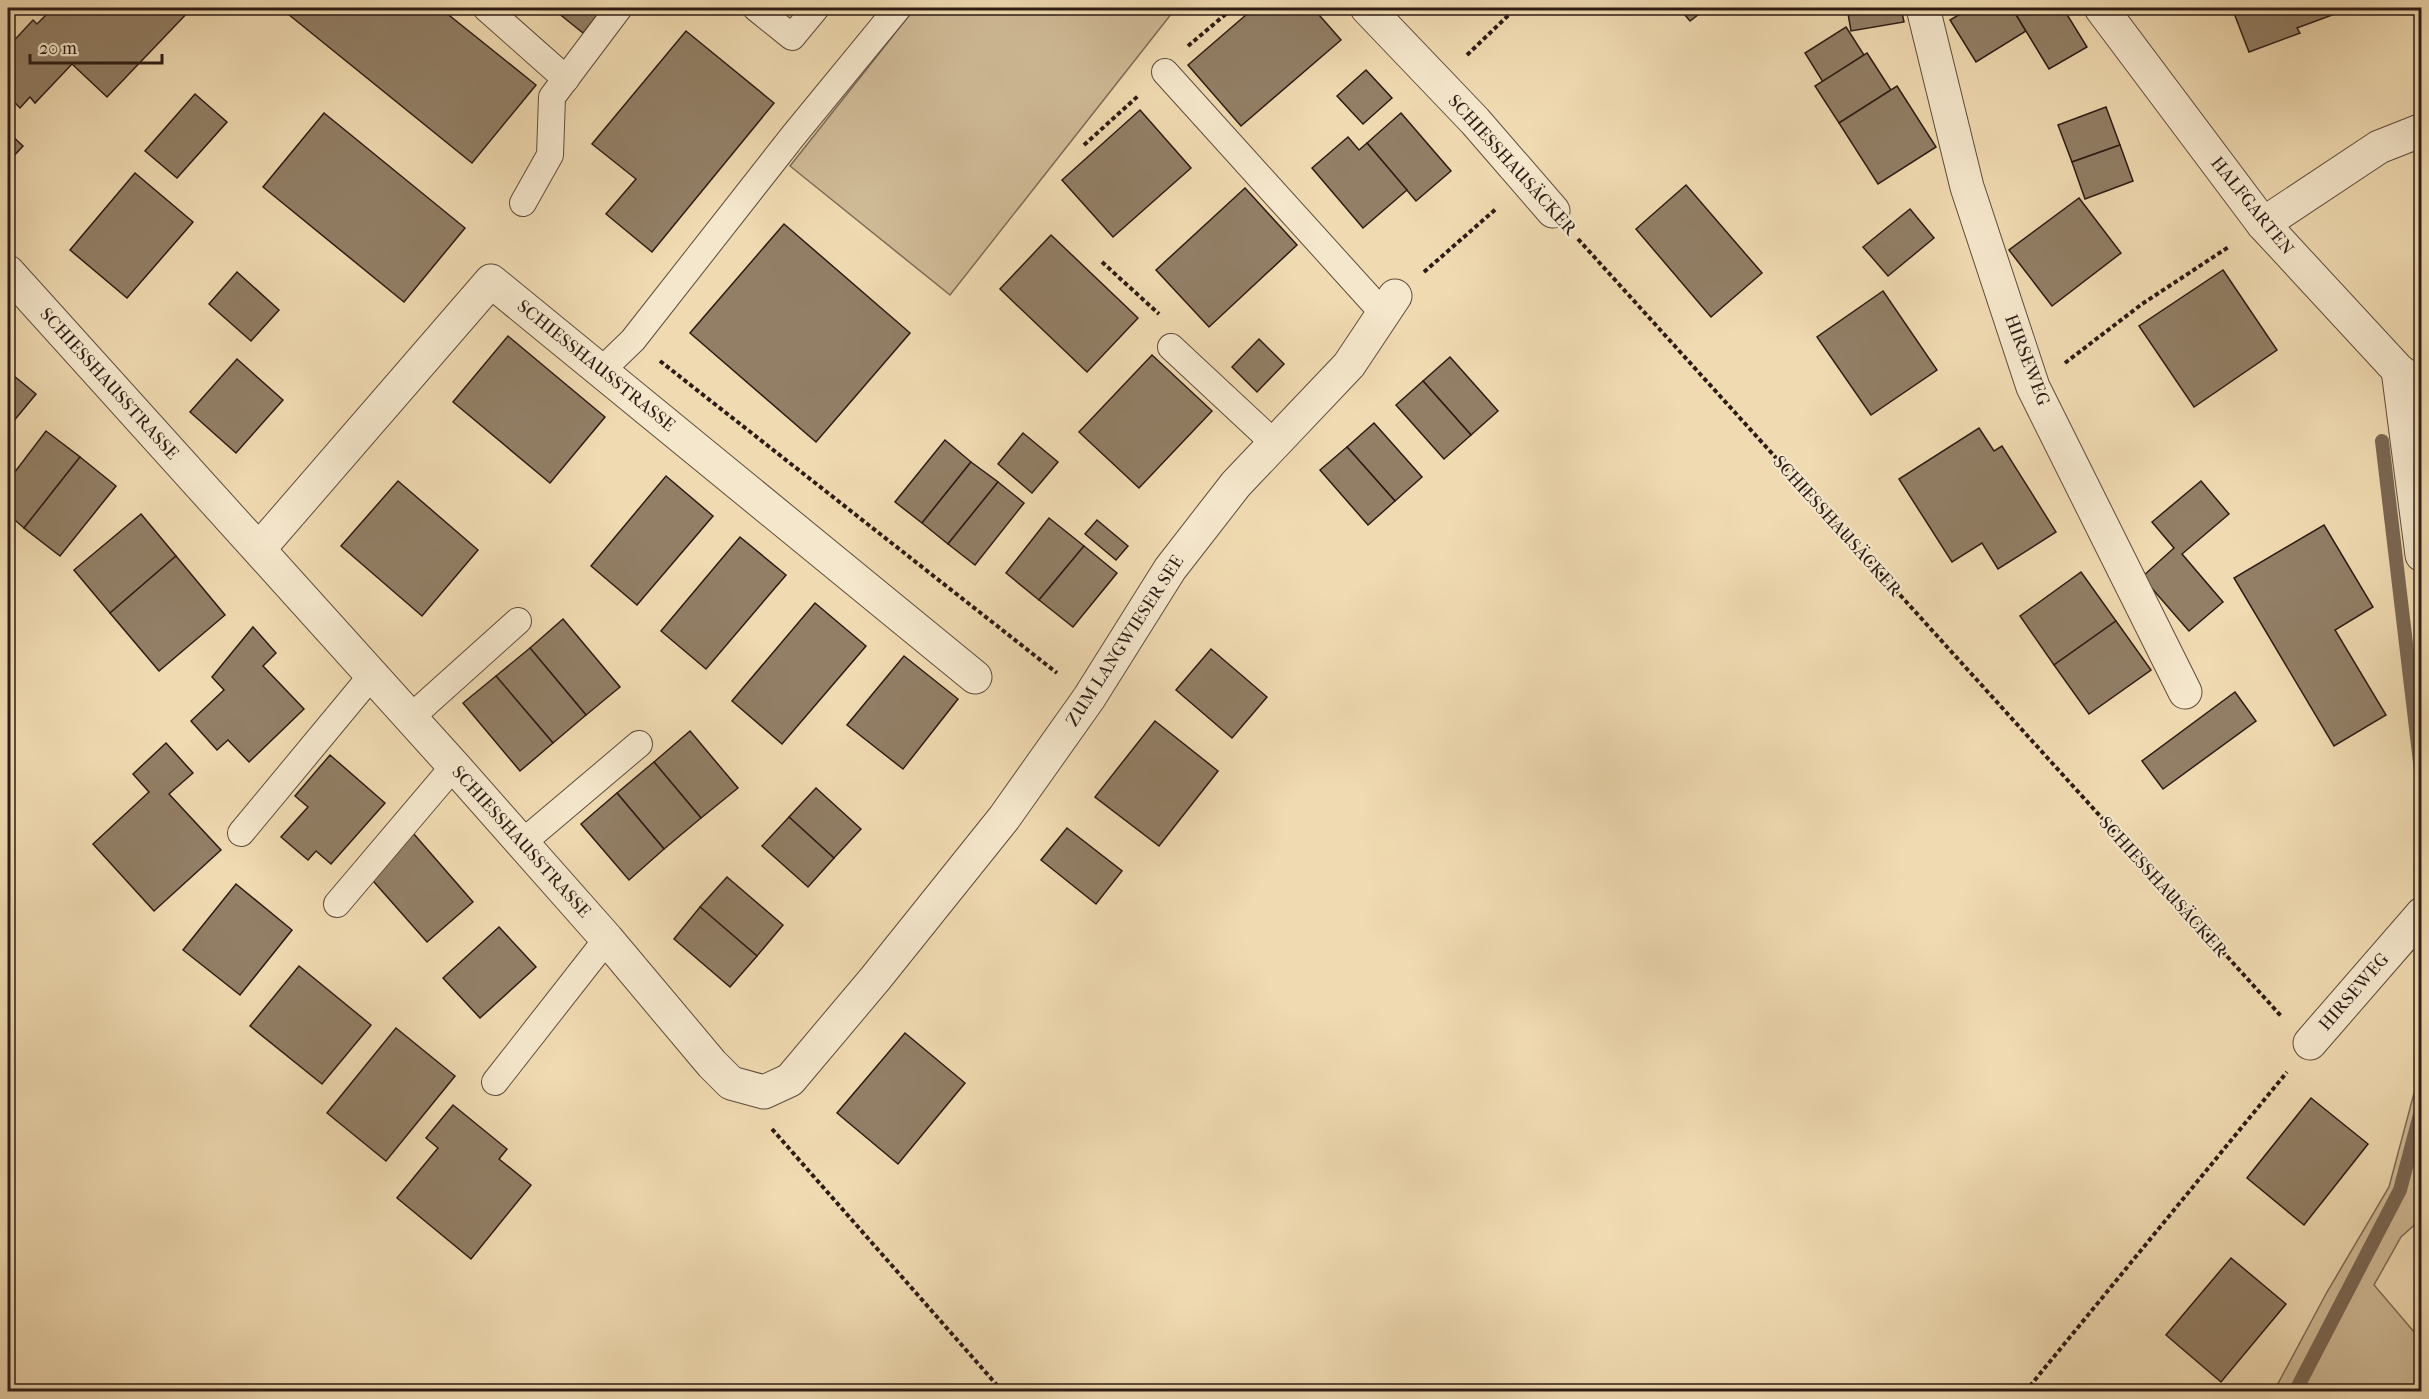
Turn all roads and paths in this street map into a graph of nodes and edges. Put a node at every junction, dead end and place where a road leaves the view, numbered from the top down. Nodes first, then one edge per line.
1 (486, 8) edge
2 (619, 8) edge
3 (756, 8) edge
4 (816, 8) edge
5 (898, 8) edge
6 (1366, 8) edge
7 (1516, 8) edge
8 (1923, 8) edge
9 (2101, 8) edge
10 (1165, 72) dead end
11 (566, 79) junction
12 (1438, 82) junction
13 (2421, 130) edge
14 (1528, 182) junction
15 (523, 203) dead end
16 (1553, 211) joint
17 (2263, 224) junction
18 (8, 272) edge
19 (1389, 305) junction
20 (633, 340) junction
21 (1171, 347) dead end
22 (601, 371) junction
23 (2410, 379) edge
24 (2033, 387) junction
25 (1274, 443) junction
26 (259, 549) junction
27 (2421, 555) edge
28 (518, 621) dead end
29 (372, 675) junction
30 (975, 677) dead end
31 (2185, 692) dead end
32 (1089, 698) junction
33 (410, 718) junction
34 (639, 744) dead end
35 (454, 766) junction
36 (241, 833) dead end
37 (522, 843) junction
38 (337, 904) dead end
39 (2421, 914) edge
40 (607, 939) junction
41 (2310, 1043) junction
42 (495, 1082) dead end
43 (731, 1083) junction
44 (1003, 1392) edge
45 (2025, 1392) edge

1 - 11 lane
2 - 11 lane
3 - 4 lane
5 - 20 lane
6 - 12 street, SCHIESSHAUSÄCKER
7 - 12 path
8 - 24 street, HIRSEWEG
9 - 17 street, HALFGARTEN
10 - 19 lane
11 - 15 lane
12 - 14 street, SCHIESSHAUSÄCKER
13 - 17 street
14 - 16 street, SCHIESSHAUSÄCKER
14 - 19 path
16 - 41 path, SCHIESSHAUSÄCKER
17 - 23 street, HALFGARTEN
17 - 24 path
18 - 26 street, SCHIESSHAUSSTRASSE
19 - 25 street, ZUM LANGWIESER SEE
20 - 22 lane
20 - 32 path
21 - 25 lane
22 - 26 street, SCHIESSHAUSSTRASSE
22 - 30 street, SCHIESSHAUSSTRASSE
23 - 27 street
24 - 31 street, HIRSEWEG
25 - 32 street, ZUM LANGWIESER SEE
26 - 29 street, SCHIESSHAUSSTRASSE
28 - 33 lane
29 - 33 street, SCHIESSHAUSSTRASSE
29 - 36 lane
32 - 43 street, ZUM LANGWIESER SEE
33 - 35 street, SCHIESSHAUSSTRASSE
34 - 37 lane
35 - 37 street, SCHIESSHAUSSTRASSE
35 - 38 lane
37 - 40 street, SCHIESSHAUSSTRASSE
39 - 41 street, HIRSEWEG
40 - 42 lane
40 - 43 street, SCHIESSHAUSSTRASSE
41 - 45 path
43 - 44 path

